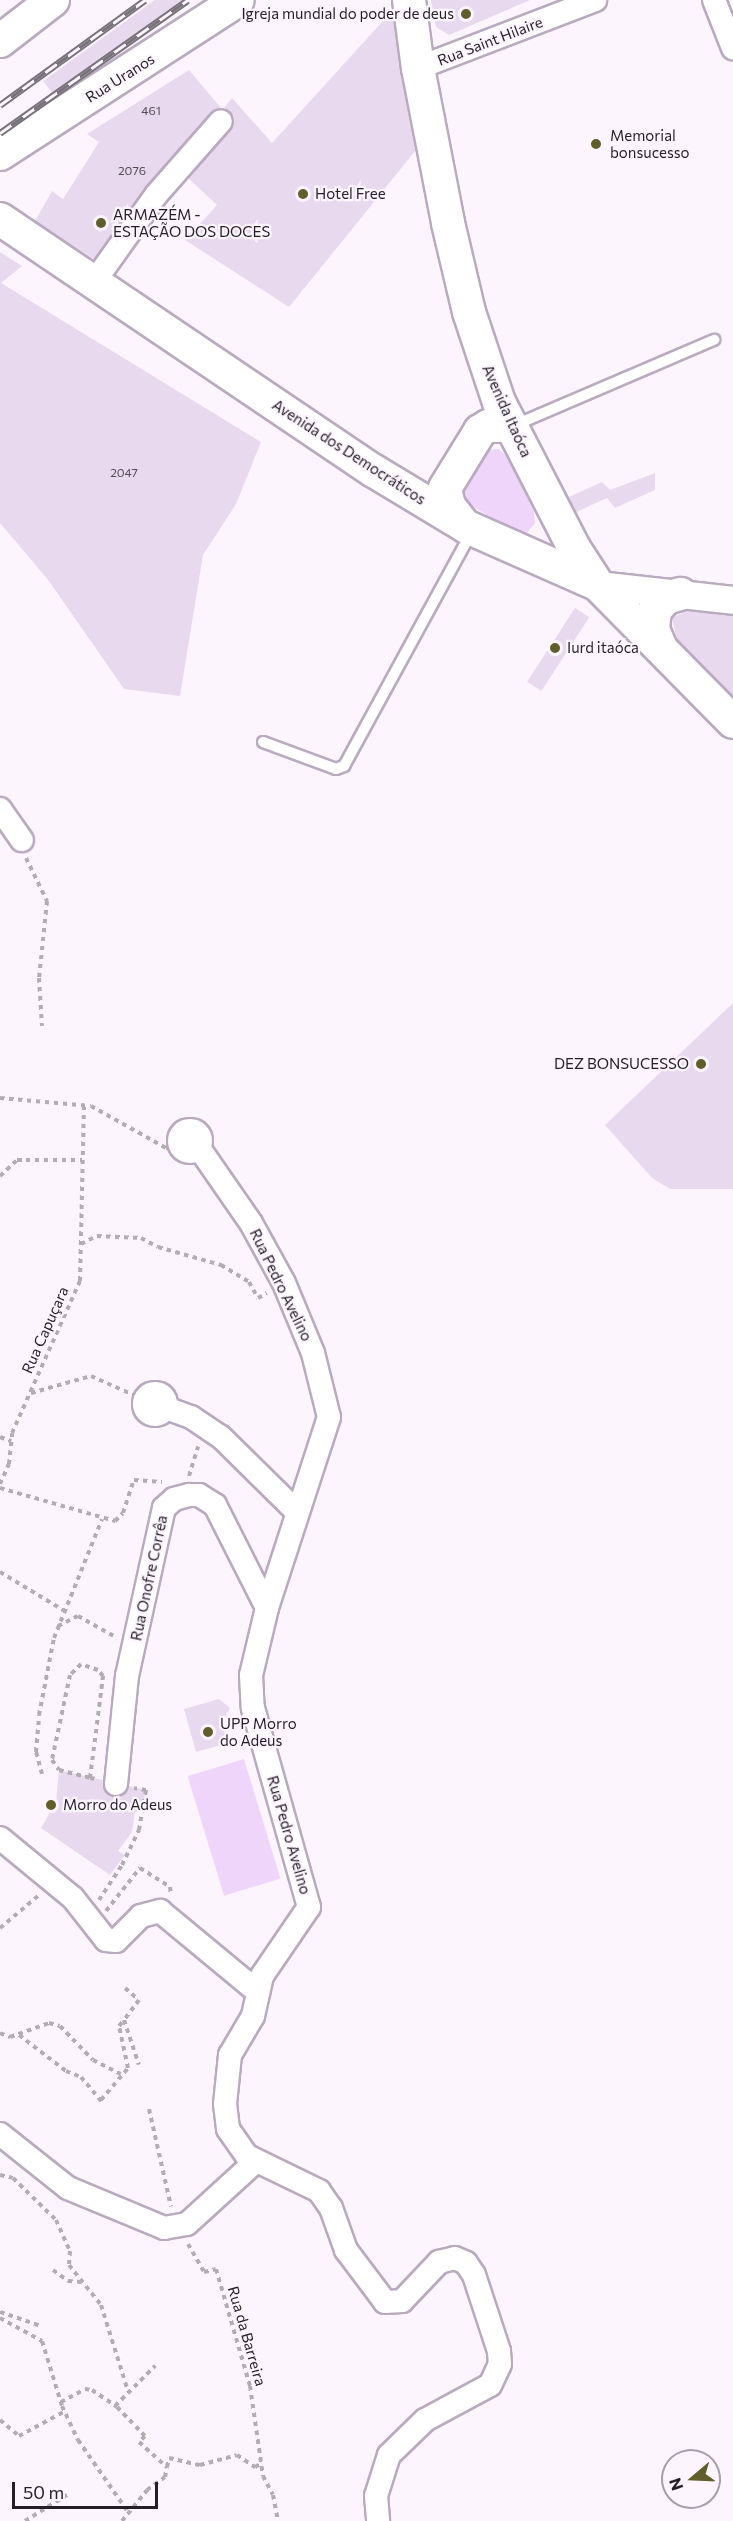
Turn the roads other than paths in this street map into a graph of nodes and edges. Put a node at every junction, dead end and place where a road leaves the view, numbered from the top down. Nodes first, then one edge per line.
1 (53, 0) edge
2 (238, 0) edge
3 (410, 0) edge
4 (596, 0) edge
5 (714, 0) edge
6 (0, 41) edge
7 (733, 48) edge
8 (418, 68) junction
9 (221, 121) dead end
10 (0, 154) edge
11 (0, 219) edge
12 (94, 282) junction
13 (714, 340) dead end
14 (512, 426) junction
15 (469, 528) junction
16 (598, 585) junction
17 (680, 594) junction
18 (733, 600) edge
19 (661, 648) junction
20 (733, 722) edge
21 (263, 742) dead end
22 (0, 809) edge
23 (22, 840) road end
24 (190, 1148) road end
25 (155, 1404) road end
26 (297, 1512) junction
27 (267, 1608) junction
28 (116, 1784) dead end
29 (0, 1838) edge
30 (258, 1992) junction
31 (0, 2134) edge
32 (256, 2161) junction
33 (378, 2521) edge

1 - 6 main road
2 - 10 main road, Rua Uranos
3 - 8 main road, Avenida Itaóca
4 - 8 street, Rua Saint Hilaire
5 - 7 street
8 - 14 main road, Avenida Itaóca
9 - 12 street
11 - 12 main road, Avenida dos Democráticos
12 - 15 main road, Avenida dos Democráticos
13 - 14 lane
14 - 15 main road
14 - 16 main road, Avenida Itaóca
15 - 16 main road, Avenida dos Democráticos
15 - 21 lane
16 - 17 street, Avenida dos Democráticos
16 - 19 main road, Avenida Itaóca
17 - 18 street, Avenida dos Democráticos
17 - 19 main road
19 - 20 main road, Avenida Itaóca
22 - 23 street
24 - 26 street, Rua Pedro Avelino
25 - 26 street
26 - 27 street, Rua Pedro Avelino
27 - 28 street, Rua Onofre Corrêa
27 - 30 street, Rua Pedro Avelino
29 - 30 street
30 - 32 street, Rua Pedro Avelino
31 - 32 street
32 - 33 street, Rua Pedro Avelino

